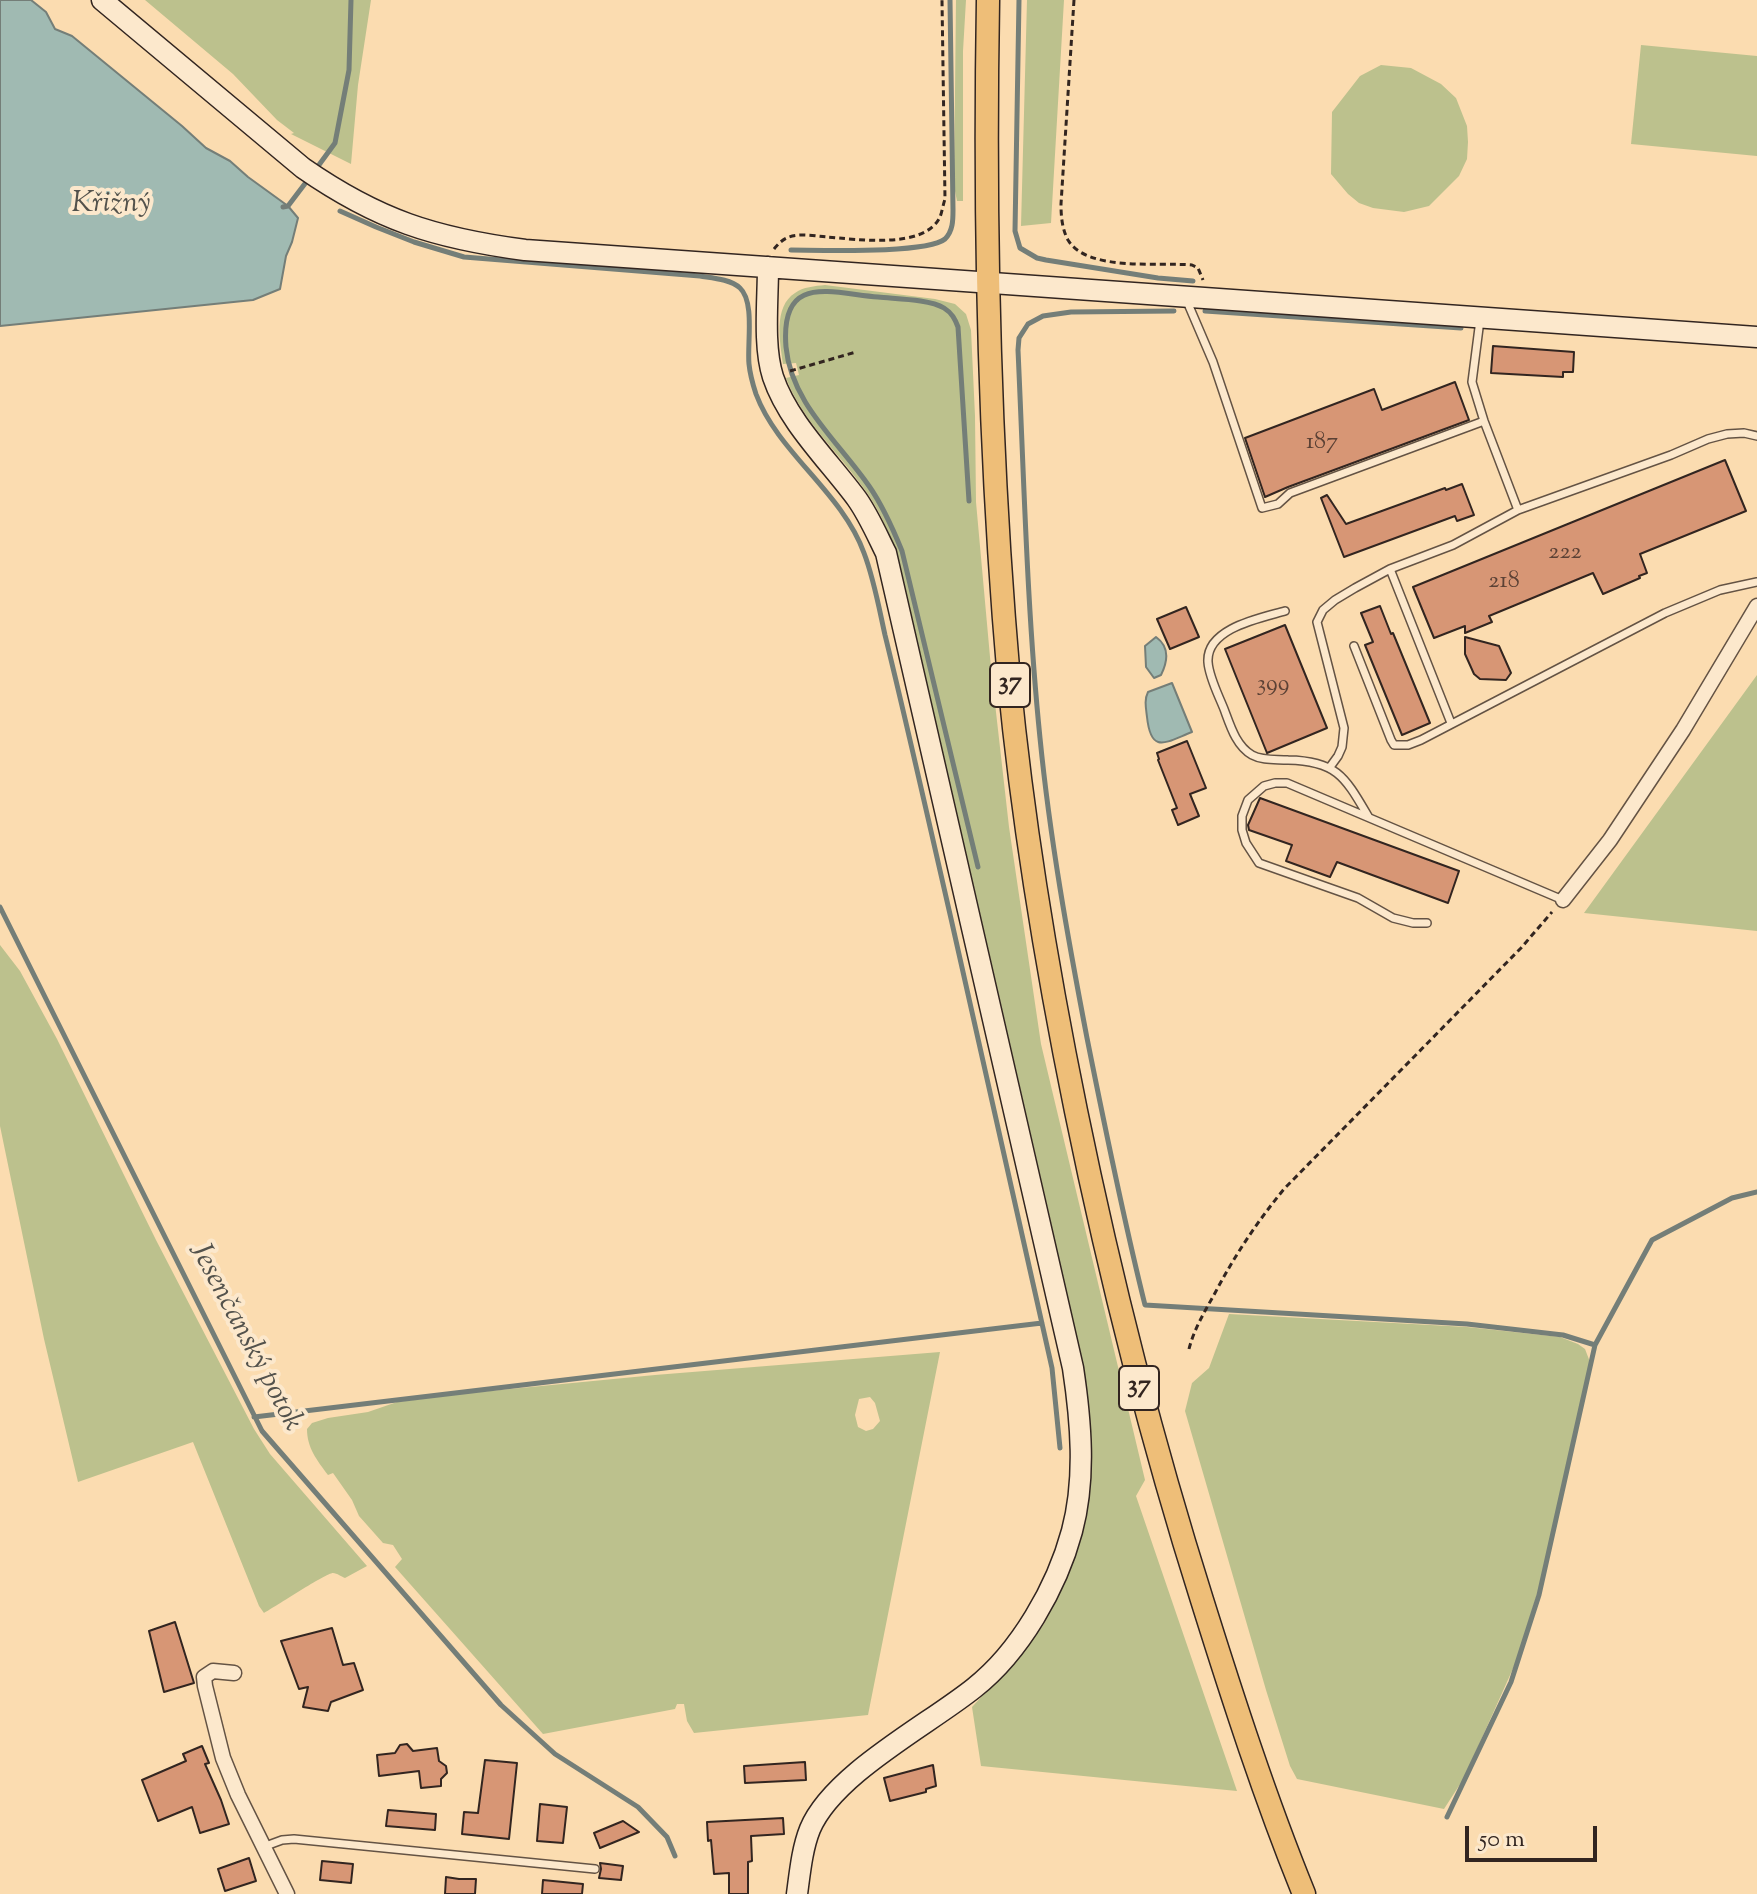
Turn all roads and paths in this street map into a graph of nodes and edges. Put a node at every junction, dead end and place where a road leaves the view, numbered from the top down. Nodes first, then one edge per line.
1 (102, 0) edge
2 (942, 0) edge
3 (988, 0) edge
4 (1074, 0) edge
5 (768, 267) junction
6 (988, 284) junction
7 (1196, 298) junction
8 (1480, 318) junction
9 (1757, 337) edge
10 (856, 352) dead end
11 (798, 369) dead end
12 (1484, 421) junction
13 (1757, 436) edge
14 (1518, 510) junction
15 (1390, 569) junction
16 (1757, 582) edge
17 (1757, 606) edge
18 (1285, 611) dead end
19 (1354, 646) dead end
20 (1451, 723) junction
21 (1330, 767) junction
22 (1369, 818) junction
23 (1563, 900) junction
24 (1427, 923) dead end
25 (1189, 1349) dead end
26 (234, 1673) dead end
27 (263, 1847) junction
28 (595, 1869) dead end
29 (287, 1894) edge
30 (797, 1894) edge
31 (1304, 1894) edge

1 - 5 street
2 - 5 path
3 - 6 main road, 37
4 - 7 path
5 - 6 street
5 - 30 street
6 - 7 street
6 - 31 main road, 37
7 - 8 street
7 - 12 lane
8 - 9 street
8 - 12 lane
10 - 11 path
12 - 14 lane
13 - 14 lane
14 - 15 lane
15 - 20 lane
15 - 21 lane
16 - 20 lane
17 - 23 street
18 - 21 lane
19 - 20 lane
21 - 22 lane
22 - 23 lane
22 - 24 lane
23 - 25 path
26 - 27 street
27 - 28 lane
27 - 29 street

